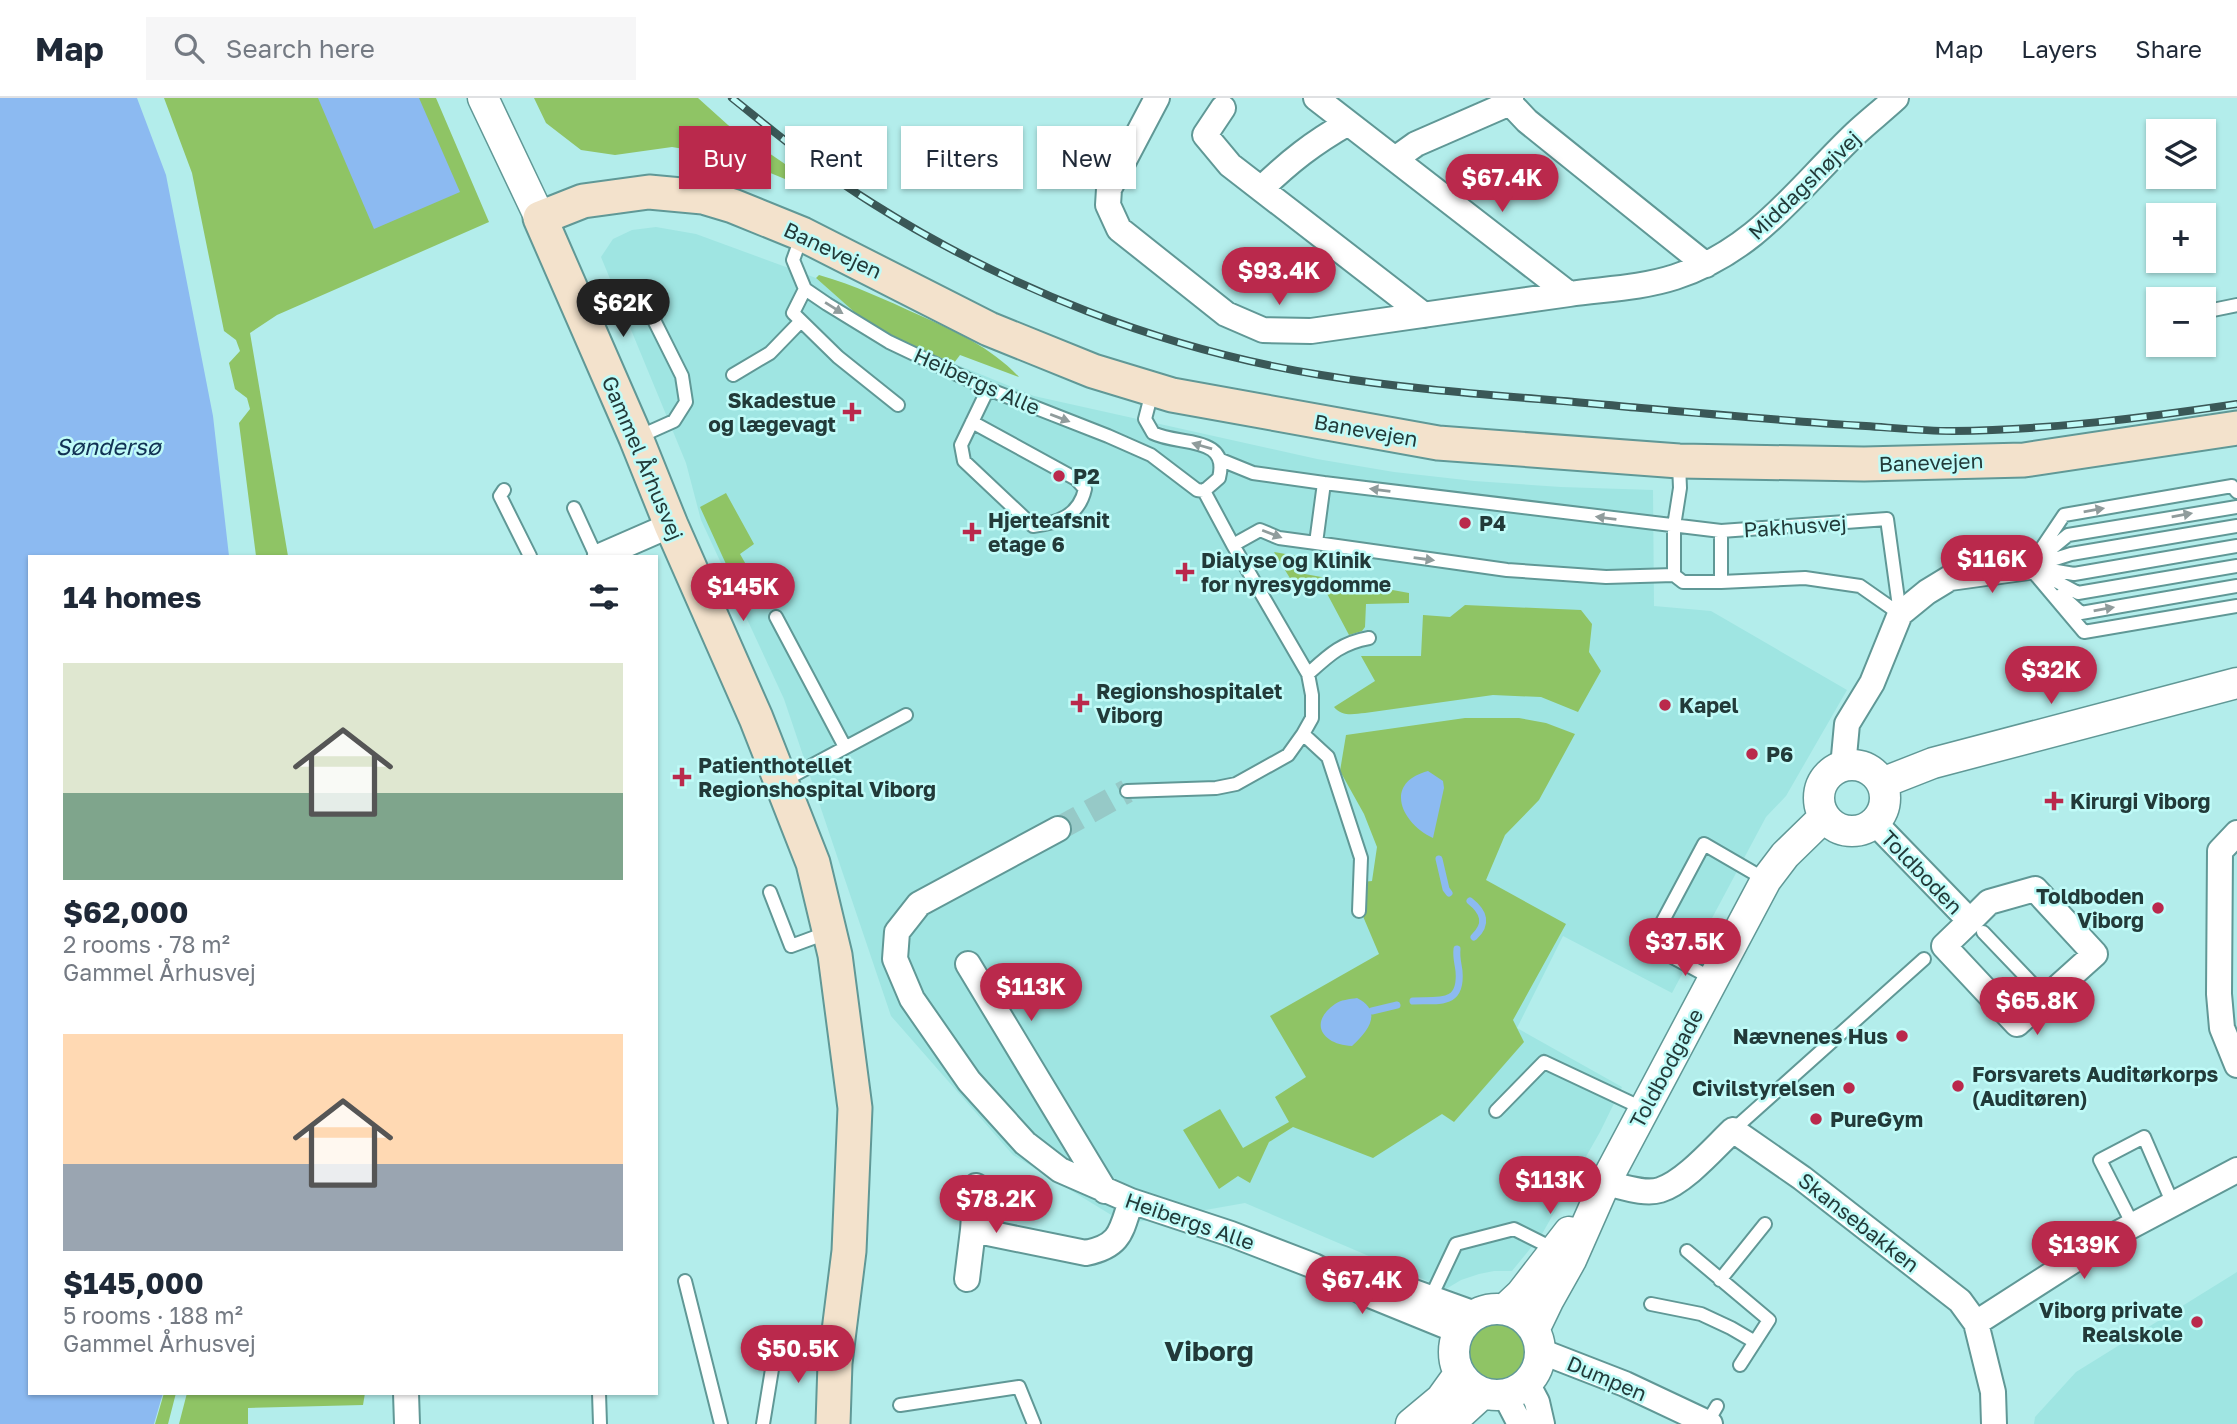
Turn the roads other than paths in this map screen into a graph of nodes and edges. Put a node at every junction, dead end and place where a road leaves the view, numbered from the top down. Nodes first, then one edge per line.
1 (483, 98) edge
2 (1157, 98) edge
3 (1316, 98) edge
4 (1896, 98) edge
5 (1510, 101) edge
6 (1223, 108) dead end
7 (1348, 123) junction
8 (1395, 159) junction
9 (1261, 189) junction
10 (540, 218) junction
11 (802, 234) junction
12 (1706, 265) junction
13 (805, 289) junction
14 (640, 292) dead end
15 (1569, 294) junction
16 (2237, 304) edge
17 (2216, 309) edge
18 (1424, 315) junction
19 (800, 322) junction
20 (733, 375) dead end
21 (988, 389) junction
22 (1153, 389) junction
23 (898, 405) dead end
24 (972, 422) junction
25 (2237, 428) edge
26 (636, 438) junction
27 (1221, 460) junction
28 (1679, 461) junction
29 (1324, 483) junction
30 (504, 490) dead end
31 (1204, 491) junction
32 (2237, 492) edge
33 (2237, 507) edge
34 (574, 508) dead end
35 (671, 525) junction
36 (1674, 526) junction
37 (2237, 526) edge
38 (1721, 531) junction
39 (1316, 543) junction
40 (1233, 545) junction
41 (2237, 546) edge
42 (530, 555) edge
43 (598, 555) edge
44 (600, 555) edge
45 (2237, 566) edge
46 (2029, 567) junction
47 (1674, 575) junction
48 (1721, 582) junction
49 (2237, 586) edge
50 (2237, 606) edge
51 (1900, 614) junction
52 (776, 617) dead end
53 (1369, 638) dead end
54 (1308, 674) junction
55 (2237, 683) edge
56 (906, 715) dead end
57 (1303, 734) junction
58 (845, 747) junction
59 (1843, 766) junction
60 (781, 782) junction
61 (1882, 783) junction
62 (1127, 791) tunnel mouth
63 (1824, 817) junction
64 (1875, 823) junction
65 (1058, 829) tunnel mouth
66 (2229, 842) edge
67 (1766, 880) junction
68 (770, 892) dead end
69 (1359, 911) dead end
70 (1977, 927) junction
71 (830, 932) junction
72 (1924, 959) dead end
73 (968, 964) dead end
74 (1713, 979) junction
75 (2046, 999) junction
76 (2237, 1066) edge
77 (1054, 1106) junction
78 (1644, 1109) junction
79 (1496, 1111) dead end
80 (1733, 1130) junction
81 (1048, 1161) junction
82 (2237, 1170) edge
83 (1605, 1183) junction
84 (976, 1186) dead end
85 (1105, 1191) junction
86 (1131, 1201) junction
87 (2173, 1204) junction
88 (1765, 1224) dead end
89 (2133, 1225) junction
90 (973, 1230) junction
91 (1556, 1250) junction
92 (1686, 1251) dead end
93 (1314, 1266) junction
94 (967, 1279) dead end
95 (1720, 1280) junction
96 (685, 1281) dead end
97 (1431, 1297) junction
98 (1651, 1304) dead end
99 (1505, 1310) junction
100 (1467, 1323) junction
101 (1976, 1324) junction
102 (1537, 1341) junction
103 (1755, 1342) junction
104 (835, 1363) junction
105 (1740, 1365) dead end
106 (1459, 1374) junction
107 (1505, 1391) junction
108 (406, 1395) edge
109 (599, 1395) edge
110 (900, 1405) dead end
111 (1712, 1418) edge
112 (407, 1424) edge
113 (600, 1424) edge
114 (721, 1424) edge
115 (763, 1424) edge
116 (815, 1424) edge
117 (833, 1424) edge
118 (1034, 1424) edge
119 (1411, 1424) edge
120 (1448, 1424) edge
121 (1520, 1424) edge
122 (1542, 1424) edge
123 (1994, 1424) edge

1 - 10 street, Gammel Århusvej
2 - 18 street, Middagshøjvej
3 - 7 street
4 - 12 street, Middagshøjvej
5 - 8 street
5 - 12 street
6 - 9 street
7 - 8 street
7 - 9 street
8 - 15 street
9 - 18 street
10 - 11 main road, Banevejen
10 - 26 main road, Gammel Århusvej
11 - 13 lane
11 - 22 main road, Banevejen
12 - 15 street, Middagshøjvej
13 - 19 lane
13 -> 21 lane, Heibergs Alle
14 - 26 lane
15 - 18 street, Middagshøjvej
16 - 17 lane
19 - 20 lane
19 - 23 lane
21 - 24 lane
21 -> 31 lane, Heibergs Alle
27 -> 22 lane
22 - 28 main road, Banevejen
24 - 24 lane
25 - 28 main road, Banevejen
26 - 35 main road, Gammel Århusvej
27 - 29 lane
27 - 31 lane
28 - 36 lane
36 -> 29 lane
29 - 39 lane
30 - 42 lane
31 - 40 lane
46 -> 32 lane
46 -> 33 lane
34 - 43 lane
35 - 44 street
35 - 60 main road, Gammel Århusvej
36 - 38 lane
36 - 47 lane
37 - 46 lane
38 - 48 lane, Pakhusvej
38 - 51 lane, Pakhusvej
40 -> 39 lane
39 -> 47 lane
40 - 54 lane
41 - 46 lane
45 - 46 lane
46 -> 49 lane
46 - 50 lane
46 - 51 street, Pakhusvej
47 - 48 lane
48 - 51 lane
51 - 59 street, Pakhusvej
52 - 58 lane
53 - 54 lane
54 - 57 lane
55 - 61 street
56 - 58 lane
57 - 62 lane
57 - 69 lane
58 - 60 lane
59 - 61 street
59 - 63 street
60 - 71 main road, Gammel Århusvej
61 - 64 street
63 - 64 street
63 - 67 street, Toldbodgade
64 - 70 street, Toldboden
65 - 81 street, Heibergs Alle
66 - 76 street
67 - 74 street, Toldbodgade
67 - 74 lane
68 - 71 lane
70 - 75 lane
70 - 75 street, Toldboden
70 - 75 street, Toldboden
71 - 104 main road, Gammel Århusvej
72 - 80 lane
73 - 77 street, Heibergs Alle
74 - 78 street, Toldbodgade
77 - 81 street, Heibergs Alle
77 - 85 street, Heibergs Alle
78 - 79 lane
78 - 83 street, Toldbodgade
80 - 83 street
80 - 101 street, Skansebakken
81 - 85 street, Heibergs Alle
82 - 87 street
83 - 91 street, Toldbodgade
83 - 102 street, Toldbodgade
84 - 90 street
85 - 86 street, Heibergs Alle
86 - 90 street
86 - 93 street, Heibergs Alle
87 - 89 street
87 - 89 lane
88 - 95 lane
89 - 101 street
90 - 94 street
91 - 97 lane
91 - 99 street, Toldbodgade
92 - 95 lane
93 - 97 street, Heibergs Alle
93 - 100 street, Heibergs Alle
95 - 103 lane
96 - 114 lane
97 - 100 street, Heibergs Alle
98 - 103 lane
99 - 100 street
99 - 102 street
100 - 106 street
101 - 123 street
102 - 107 street
102 - 111 street, Dumpen
103 - 105 lane
104 - 115 lane
104 - 116 main road
104 - 117 main road
106 - 107 street
106 - 119 street
107 - 120 street
107 - 121 street
107 - 122 street
108 - 112 street
109 - 113 lane
110 - 118 lane

